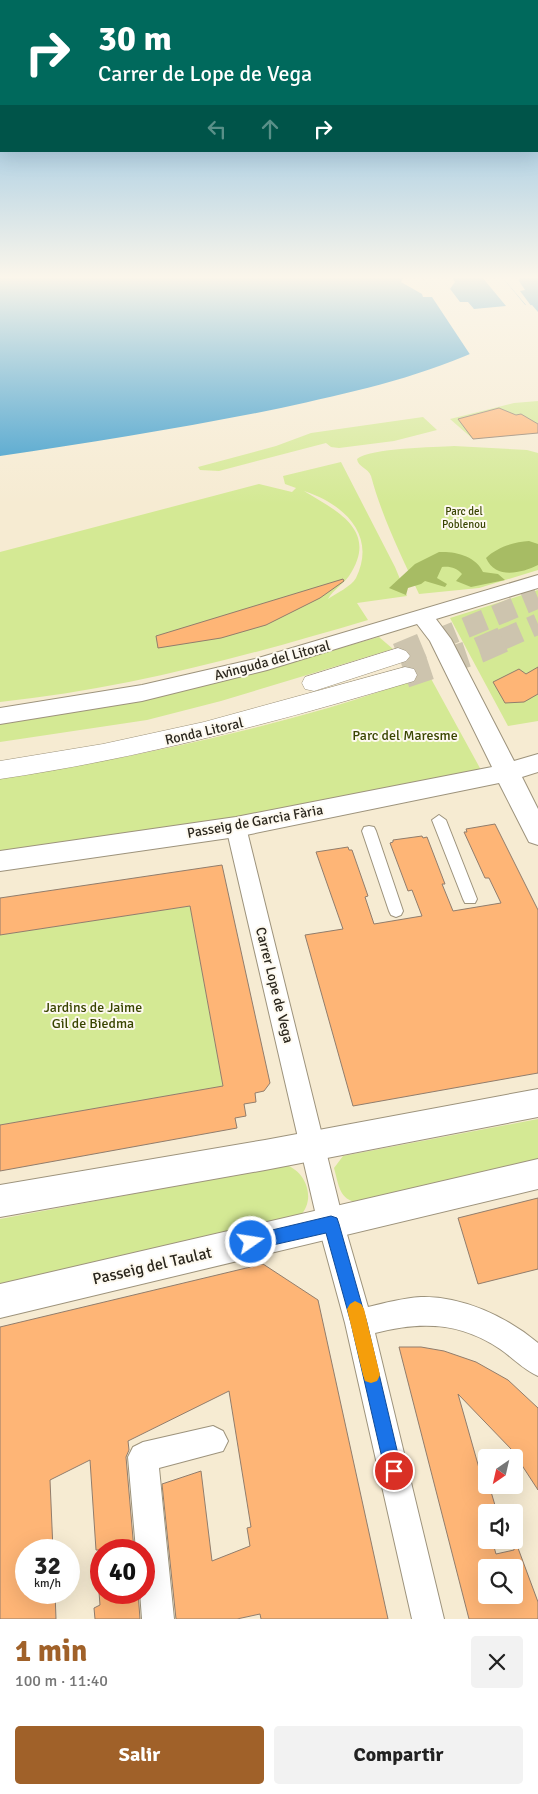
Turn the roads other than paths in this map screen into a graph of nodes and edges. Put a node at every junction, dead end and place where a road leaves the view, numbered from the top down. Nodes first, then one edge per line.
1 (538, 581) edge
2 (423, 617) junction
3 (0, 716) edge
4 (491, 741) junction
5 (0, 752) edge
6 (538, 763) edge
7 (0, 770) edge
8 (508, 773) junction
9 (465, 782) junction
10 (439, 820) dead end
11 (236, 827) junction
12 (369, 831) dead end
13 (538, 835) edge
14 (0, 861) edge
15 (470, 899) dead end
16 (396, 911) dead end
17 (538, 1103) edge
18 (314, 1144) junction
19 (538, 1174) edge
20 (0, 1201) edge
21 (331, 1224) junction
22 (0, 1301) edge
23 (359, 1323) junction
24 (538, 1362) edge
25 (214, 1442) dead end
26 (158, 1619) edge
27 (428, 1619) edge

1 - 2 main road, Avinguda del Litoral
2 - 3 main road, Avinguda del Litoral
2 - 4 main road
4 - 8 main road
4 - 9 main road
5 - 7 highway, Ronda Litoral
6 - 8 main road, Passeig de Garcia Fària
8 - 9 main road, Passeig de Garcia Fària
8 - 13 main road
9 - 11 main road, Passeig de Garcia Fària
10 - 15 street
11 - 14 main road, Passeig de Garcia Fària
11 - 18 street, Carrer Lope de Vega
12 - 16 street
17 - 18 street
18 - 20 street
18 - 21 street
19 - 21 street, Passeig del Taulat
21 - 22 street, Passeig del Taulat
21 - 23 street
23 - 24 street
23 - 27 street
25 - 26 street

